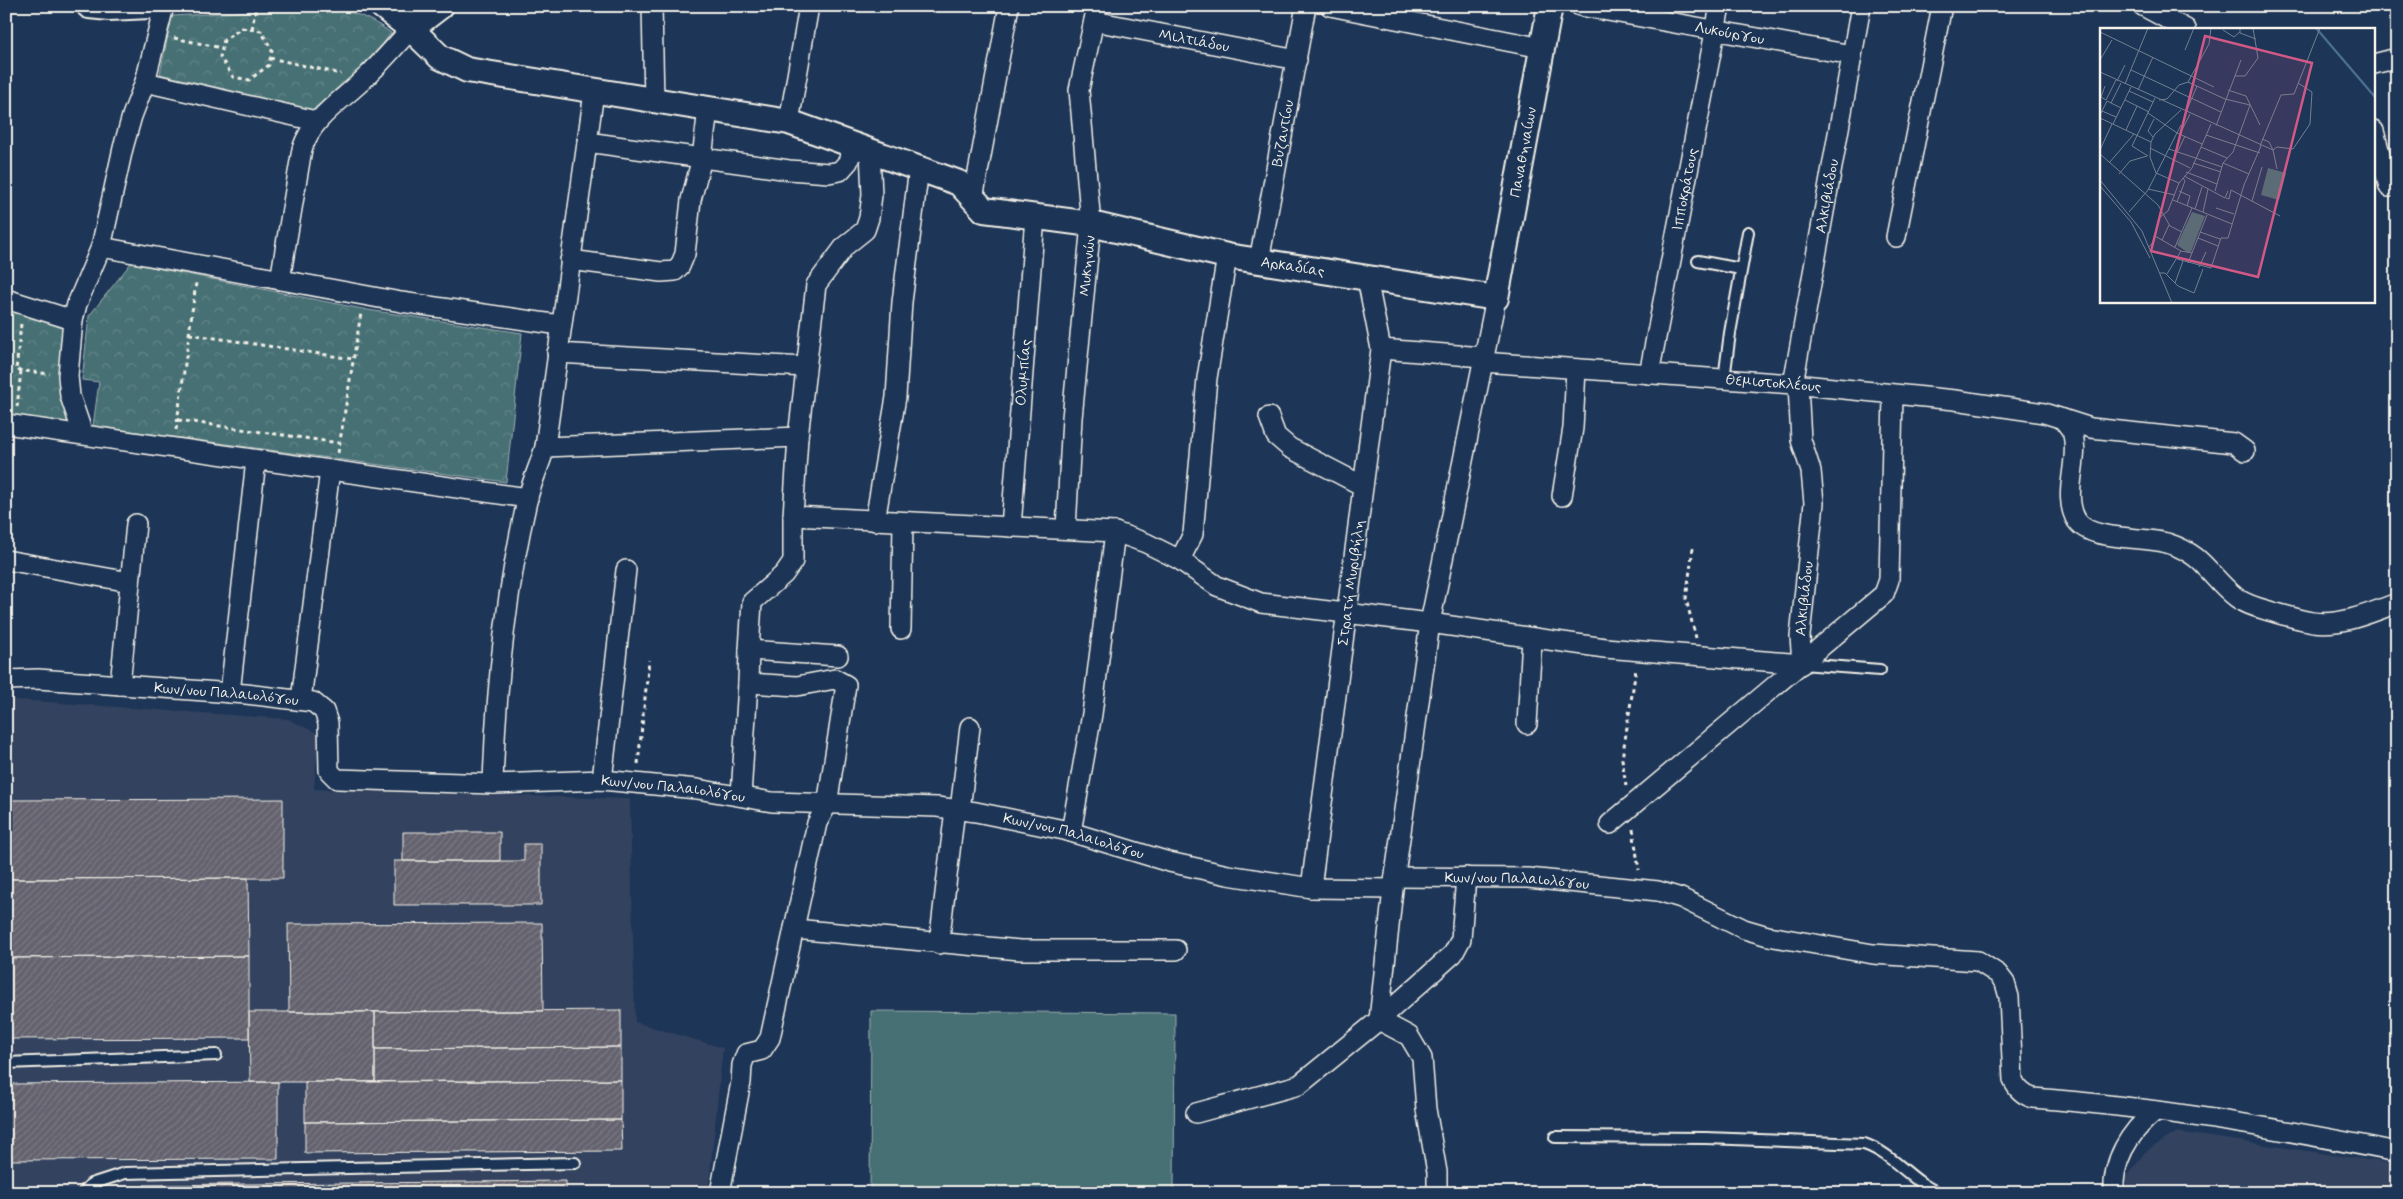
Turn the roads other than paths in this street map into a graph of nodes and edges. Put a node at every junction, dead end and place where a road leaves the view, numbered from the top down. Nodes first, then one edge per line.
1 (89, 6) edge
2 (150, 6) edge
3 (164, 6) edge
4 (382, 6) edge
5 (441, 6) edge
6 (652, 6) edge
7 (809, 6) edge
8 (1009, 6) edge
9 (1306, 6) edge
10 (1330, 6) edge
11 (1550, 6) edge
12 (1580, 6) edge
13 (1720, 6) edge
14 (1861, 6) edge
15 (1942, 6) edge
16 (2143, 6) edge
17 (1095, 14) edge
18 (411, 28) junction
19 (2184, 28) edge
20 (1715, 30) junction
21 (1542, 48) junction
22 (1852, 55) junction
23 (2397, 58) edge
24 (1297, 60) junction
25 (2376, 63) edge
26 (145, 82) junction
27 (594, 92) junction
28 (654, 101) junction
29 (708, 109) junction
30 (316, 122) junction
31 (789, 122) junction
32 (2376, 138) edge
33 (587, 142) junction
34 (862, 148) junction
35 (702, 158) junction
36 (919, 168) junction
37 (2389, 187) dead end
38 (973, 199) junction
39 (1035, 217) junction
40 (1091, 224) junction
41 (1748, 232) dead end
42 (1896, 237) dead end
43 (101, 248) junction
44 (1227, 256) junction
45 (570, 260) junction
46 (1259, 261) junction
47 (1698, 261) dead end
48 (1741, 269) junction
49 (1367, 278) junction
50 (280, 280) junction
51 (1496, 298) junction
52 (15, 302) edge
53 (73, 320) junction
54 (560, 325) junction
55 (1381, 349) junction
56 (557, 352) junction
57 (1483, 359) junction
58 (805, 366) junction
59 (1576, 369) junction
60 (1649, 374) junction
61 (1724, 379) junction
62 (1796, 385) junction
63 (1893, 394) junction
64 (1269, 417) dead end
65 (2063, 419) junction
66 (11, 424) edge
67 (82, 434) junction
68 (798, 437) junction
69 (545, 447) junction
70 (2245, 452) dead end
71 (256, 460) junction
72 (332, 471) junction
73 (1363, 486) junction
74 (1562, 496) dead end
75 (528, 498) junction
76 (792, 516) junction
77 (875, 521) junction
78 (903, 523) junction
79 (136, 524) dead end
80 (1011, 528) junction
81 (1066, 528) junction
82 (1114, 532) junction
83 (6, 560) edge
84 (1180, 560) junction
85 (626, 570) dead end
86 (130, 582) junction
87 (2397, 604) edge
88 (1346, 614) junction
89 (1430, 622) junction
90 (900, 629) dead end
91 (1532, 638) junction
92 (748, 650) junction
93 (838, 656) dead end
94 (1802, 664) junction
95 (1880, 670) dead end
96 (6, 680) edge
97 (748, 683) junction
98 (120, 685) junction
99 (230, 693) junction
100 (301, 700) junction
101 (1527, 724) dead end
102 (970, 727) dead end
103 (602, 780) junction
104 (493, 784) junction
105 (741, 796) junction
106 (827, 805) junction
107 (958, 809) junction
108 (1610, 824) dead end
109 (1071, 832) junction
110 (1466, 877) junction
111 (1394, 883) junction
112 (1311, 888) junction
113 (794, 929) junction
114 (939, 944) junction
115 (1176, 950) dead end
116 (1378, 1020) junction
117 (216, 1055) dead end
118 (6, 1063) edge
119 (2155, 1111) junction
120 (1196, 1113) dead end
121 (1555, 1138) dead end
122 (2397, 1152) edge
123 (575, 1163) dead end
124 (83, 1193) edge
125 (720, 1193) edge
126 (1437, 1193) edge
127 (1939, 1193) edge
128 (2114, 1193) edge

1 - 2 street
3 - 26 street
4 - 18 street, Αρκαδίας
5 - 18 street
6 - 28 street
7 - 31 street
8 - 38 street
9 - 24 street, Βυζαντίου
10 - 21 street
11 - 21 street, Παναθηναίων
12 - 20 street, Λυκούργου
13 - 20 street, Ιπποκράτους
14 - 22 street, Αλκιβιάδου
15 - 42 street
16 - 19 street
17 - 24 street, Μιλτιάδου
17 - 40 street, Μυκηνών
18 - 27 street, Αρκαδίας
18 - 30 street
20 - 22 street, Λυκούργου
20 - 60 street, Ιπποκράτους
21 - 51 street, Παναθηναίων
22 - 62 street, Αλκιβιάδου
23 - 25 street
24 - 46 street, Βυζαντίου
26 - 30 street
26 - 43 street
27 - 28 street, Αρκαδίας
27 - 33 street
28 - 29 street, Αρκαδίας
29 - 31 street, Αρκαδίας
29 - 35 street
30 - 50 street
31 - 34 street, Αρκαδίας
32 - 37 street
33 - 35 street
33 - 45 street
34 - 35 street
34 - 36 street, Αρκαδίας
34 - 58 street
35 - 45 street
36 - 38 street, Αρκαδίας
36 - 77 street
38 - 39 street, Αρκαδίας
39 - 40 street, Αρκαδίας
39 - 80 street, Ολυμπίας
40 - 44 street, Αρκαδίας
40 - 81 street, Μυκηνών
41 - 48 lane
43 - 50 street
43 - 53 street
44 - 46 street, Αρκαδίας
44 - 84 street
45 - 54 street
46 - 49 street, Αρκαδίας
47 - 48 lane
48 - 61 lane
49 - 51 street, Αρκαδίας
49 - 55 street, Στρατή Μυριβήλη
50 - 54 street
51 - 57 street
52 - 53 street
53 - 67 street
54 - 56 street
55 - 57 street, Θεμιστοκλέους
55 - 73 street, Στρατή Μυριβήλη
56 - 58 street
56 - 69 street
57 - 59 street, Θεμιστοκλέους
57 - 89 street
58 - 68 street
59 - 60 street, Θεμιστοκλέους
59 - 74 street
60 - 61 street, Θεμιστοκλέους
61 - 62 street, Θεμιστοκλέους
62 - 63 street, Θεμιστοκλέους
62 - 94 street, Αλκιβιάδου
63 - 65 street, Θεμιστοκλέους
63 - 94 street
64 - 73 street
65 - 70 street, Θεμιστοκλέους
65 - 87 street
66 - 67 street
67 - 71 street
68 - 69 street
68 - 76 street
69 - 75 street
71 - 72 street
71 - 99 street
72 - 75 street
72 - 100 street
73 - 88 street, Στρατή Μυριβήλη
75 - 104 street
76 - 77 street
76 - 92 street
77 - 78 street
78 - 80 street
78 - 90 street
79 - 86 street
80 - 81 street
81 - 82 street
82 - 84 street
82 - 109 street
83 - 86 street
84 - 88 street
85 - 103 street
86 - 98 street
88 - 89 street
88 - 112 street, Στρατή Μυριβήλη
89 - 91 street
89 - 111 street
91 - 94 street
91 - 101 street
92 - 93 street
92 - 97 street
94 - 95 lane
94 - 108 street
96 - 98 street, Κων/νου Παλαιολόγου
97 - 105 street
97 - 106 street
98 - 99 street, Κων/νου Παλαιολόγου
99 - 100 street, Κων/νου Παλαιολόγου
100 - 104 street, Κων/νου Παλαιολόγου
102 - 107 street
103 - 104 street, Κων/νου Παλαιολόγου
103 - 105 street, Κων/νου Παλαιολόγου
105 - 106 street, Κων/νου Παλαιολόγου
106 - 107 street, Κων/νου Παλαιολόγου
106 - 113 street
107 - 109 street, Κων/νου Παλαιολόγου
107 - 114 street
109 - 112 street, Κων/νου Παλαιολόγου
110 - 111 street, Κων/νου Παλαιολόγου
110 - 116 street
110 - 119 street, Κων/νου Παλαιολόγου
111 - 112 street, Κων/νου Παλαιολόγου
111 - 116 street
113 - 114 street
113 - 125 street
114 - 115 street
116 - 120 street
116 - 126 street
117 - 118 lane
119 - 122 street
119 - 128 street
121 - 127 lane
123 - 124 lane

